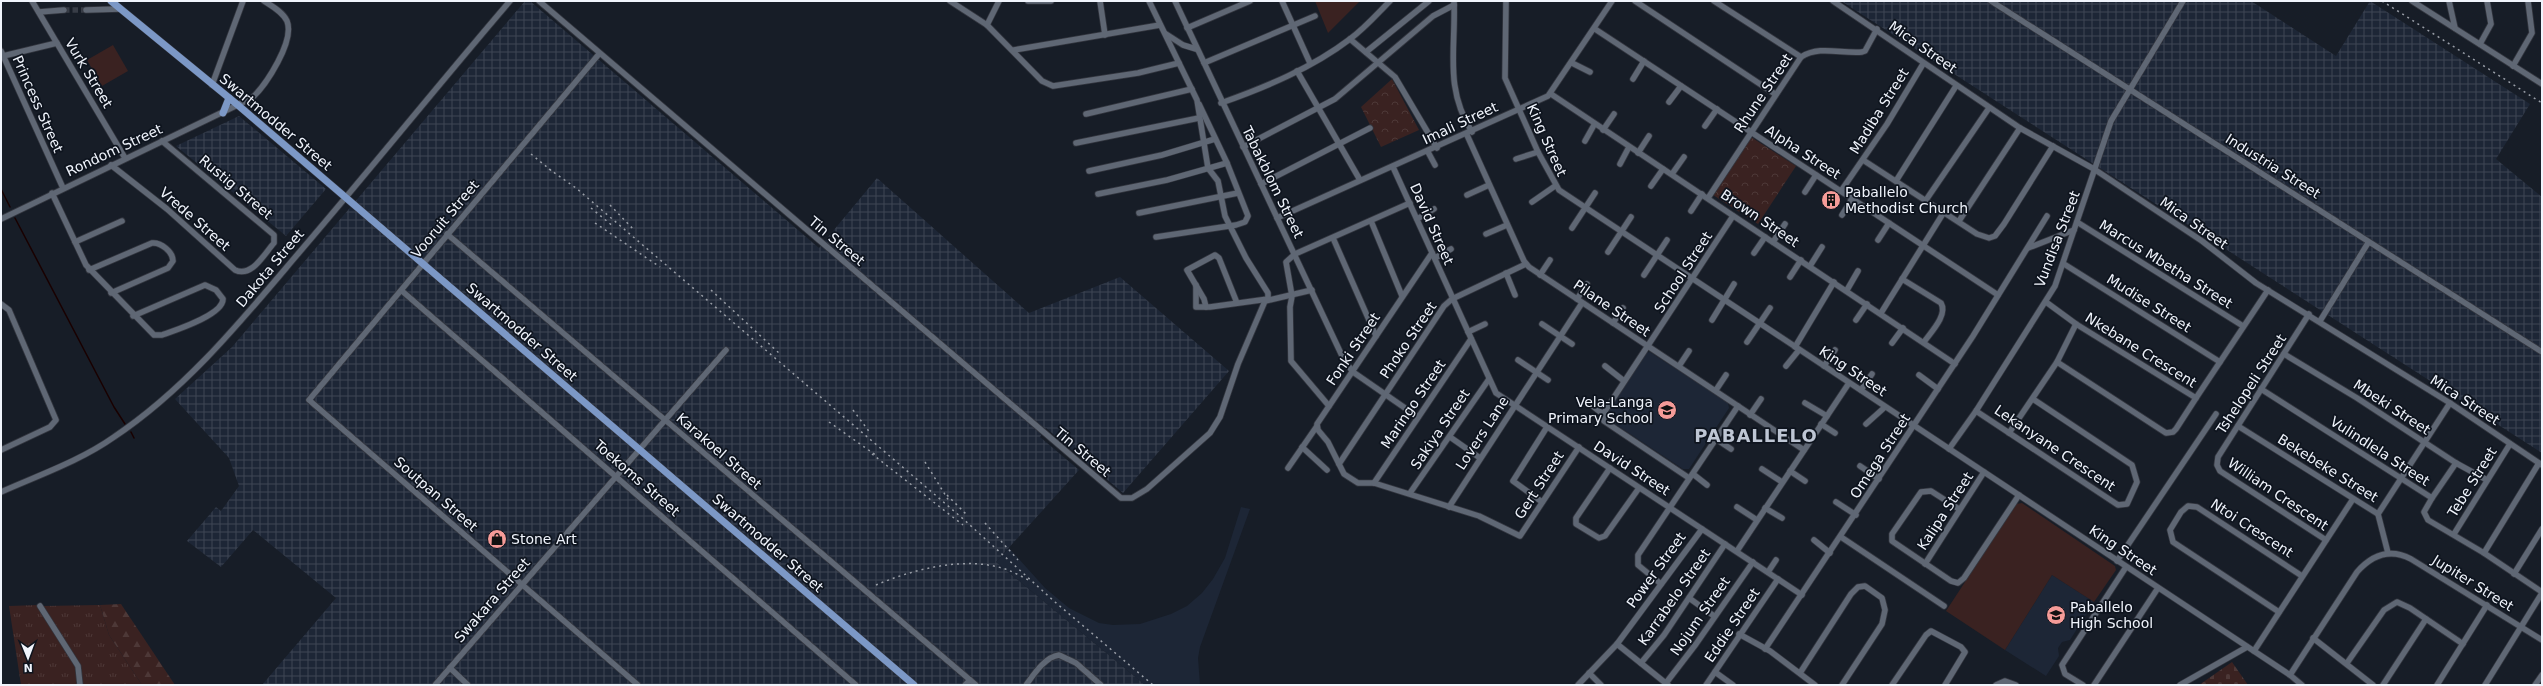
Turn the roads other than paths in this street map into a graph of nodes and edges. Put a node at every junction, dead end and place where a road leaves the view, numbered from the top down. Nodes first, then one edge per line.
1 (32, 1) edge
2 (111, 1) edge
3 (243, 1) edge
4 (264, 1) edge
5 (510, 1) edge
6 (539, 1) edge
7 (951, 1) edge
8 (999, 1) edge
9 (1028, 1) edge
10 (1049, 1) edge
11 (1100, 1) edge
12 (1149, 1) edge
13 (1174, 1) edge
14 (1250, 1) edge
15 (1282, 1) edge
16 (1390, 1) edge
17 (1429, 1) edge
18 (1506, 1) edge
19 (1612, 1) edge
20 (1635, 1) edge
21 (1714, 1) edge
22 (1833, 1) edge
23 (1991, 1) edge
24 (2183, 1) edge
25 (2412, 1) edge
26 (2449, 1) edge
27 (2487, 1) edge
28 (2528, 1) edge
29 (1454, 3) edge
30 (120, 9) junction
31 (64, 10) tunnel mouth
32 (86, 10) tunnel mouth
33 (39, 12) junction
34 (1315, 16) dead end
35 (987, 25) junction
36 (1160, 25) junction
37 (1292, 27) junction
38 (1187, 28) junction
39 (2455, 28) junction
40 (1595, 29) junction
41 (1877, 29) junction
42 (1164, 33) junction
43 (1105, 35) junction
44 (1350, 39) junction
45 (57, 43) junction
46 (2480, 44) junction
47 (1196, 49) junction
48 (1014, 50) junction
49 (1366, 52) junction
50 (2, 53) edge
51 (599, 54) junction
52 (1801, 57) junction
53 (1644, 61) junction
54 (1179, 63) junction
55 (1204, 63) junction
56 (1310, 63) junction
57 (1380, 63) junction
58 (1572, 63) junction
59 (1923, 64) junction
60 (2514, 66) junction
61 (1297, 71) junction
62 (1590, 72) dead end
63 (1632, 78) dead end
64 (2542, 84) edge
65 (212, 85) junction
66 (1680, 86) junction
67 (1956, 86) junction
68 (1192, 89) junction
69 (2131, 90) junction
70 (1551, 94) junction
71 (1775, 94) junction
72 (229, 98) junction
73 (1197, 100) junction
74 (1669, 102) dead end
75 (1221, 103) junction
76 (239, 106) junction
77 (1989, 108) junction
78 (1320, 109) junction
79 (1520, 109) junction
80 (1717, 109) junction
81 (223, 113) junction
82 (1086, 114) dead end
83 (1614, 114) dead end
84 (1199, 118) junction
85 (1594, 125) junction
86 (1705, 126) dead end
87 (1370, 128) dead end
88 (2020, 128) junction
89 (1603, 130) junction
90 (1751, 132) junction
91 (1469, 133) junction
92 (1649, 136) dead end
93 (1215, 139) junction
94 (162, 141) junction
95 (1585, 142) dead end
96 (1076, 143) dead end
97 (1202, 143) junction
98 (1338, 144) junction
99 (2053, 146) junction
100 (1243, 147) junction
101 (1629, 147) junction
102 (1437, 148) junction
103 (1428, 152) junction
104 (1538, 152) junction
105 (1638, 153) junction
106 (1684, 157) dead end
107 (125, 158) junction
108 (1516, 159) dead end
109 (1863, 160) junction
110 (1227, 163) junction
111 (1620, 164) dead end
112 (111, 165) junction
113 (1435, 165) dead end
114 (1393, 167) junction
115 (1208, 168) junction
116 (1663, 168) junction
117 (2094, 169) junction
118 (1089, 171) dead end
119 (1672, 174) junction
120 (1816, 175) junction
121 (1360, 180) junction
122 (1896, 181) junction
123 (1261, 184) junction
124 (1488, 185) junction
125 (1555, 186) junction
126 (1651, 186) dead end
127 (63, 188) junction
128 (1841, 191) junction
129 (1238, 192) junction
130 (1805, 192) dead end
131 (52, 193) junction
132 (1595, 193) dead end
133 (1098, 194) dead end
134 (1702, 194) junction
135 (1467, 195) dead end
136 (345, 198) junction
137 (1220, 198) junction
138 (1708, 198) junction
139 (1852, 199) junction
140 (1926, 200) junction
141 (1532, 202) dead end
142 (1410, 203) junction
143 (1585, 208) junction
144 (1434, 209) dead end
145 (1691, 211) dead end
146 (1944, 212) junction
147 (1138, 213) dead end
148 (1842, 215) dead end
149 (1733, 216) junction
150 (2046, 216) dead end
151 (1631, 217) dead end
152 (1, 218) edge
153 (1277, 218) junction
154 (1417, 219) junction
155 (122, 221) dead end
156 (1371, 221) junction
157 (1959, 221) junction
158 (2077, 222) junction
159 (1889, 223) junction
160 (1785, 224) dead end
161 (1507, 225) junction
162 (1229, 226) junction
163 (1572, 228) dead end
164 (2074, 230) junction
165 (1621, 232) junction
166 (447, 234) junction
167 (1486, 234) dead end
168 (1156, 237) dead end
169 (1765, 237) junction
170 (1333, 238) junction
171 (1667, 240) dead end
172 (1878, 240) dead end
173 (74, 242) junction
174 (1773, 242) junction
175 (2368, 243) junction
176 (1923, 245) junction
177 (1822, 247) dead end
178 (2028, 248) junction
179 (1451, 249) dead end
180 (1608, 252) dead end
181 (1754, 253) dead end
182 (1295, 254) junction
183 (1434, 255) junction
184 (1657, 255) junction
185 (263, 256) joint
186 (1550, 260) dead end
187 (1801, 260) junction
188 (423, 264) junction
189 (1526, 264) junction
190 (2064, 264) junction
191 (1810, 266) junction
192 (89, 270) junction
193 (1858, 271) dead end
194 (1506, 273) junction
195 (1540, 275) junction
196 (1644, 275) dead end
197 (1790, 277) dead end
198 (1692, 279) junction
199 (1902, 279) junction
200 (1834, 282) junction
201 (1196, 284) junction
202 (1587, 284) dead end
203 (1734, 284) dead end
204 (1312, 290) junction
205 (1847, 290) junction
206 (2268, 290) junction
207 (402, 291) junction
208 (112, 293) junction
209 (1515, 295) dead end
210 (1292, 296) junction
211 (1402, 296) junction
212 (1998, 296) junction
213 (1268, 299) junction
214 (1452, 299) junction
215 (1577, 299) junction
216 (1724, 300) junction
217 (2046, 302) junction
218 (1237, 303) junction
219 (1582, 303) junction
220 (1, 304) edge
221 (1867, 304) junction
222 (1206, 307) junction
223 (1623, 308) dead end
224 (1770, 308) dead end
225 (1881, 313) junction
226 (2309, 314) junction
227 (133, 316) junction
228 (1712, 320) dead end
229 (1856, 320) dead end
230 (2320, 321) junction
231 (1613, 323) junction
232 (1760, 323) junction
233 (1485, 324) dead end
234 (1542, 324) dead end
235 (2076, 324) junction
236 (2243, 326) junction
237 (1903, 328) junction
238 (1468, 332) junction
239 (1376, 336) junction
240 (1559, 336) junction
241 (1471, 339) junction
242 (1747, 342) dead end
243 (1924, 342) junction
244 (1892, 343) dead end
245 (1572, 344) dead end
246 (1648, 347) junction
247 (1797, 348) junction
248 (726, 350) dead end
249 (1835, 350) dead end
250 (1689, 351) dead end
251 (2542, 352) edge
252 (2284, 354) junction
253 (1518, 360) dead end
254 (2057, 362) junction
255 (2220, 362) junction
256 (1955, 364) junction
257 (1605, 366) dead end
258 (1679, 366) junction
259 (1786, 366) dead end
260 (1824, 366) junction
261 (1353, 372) junction
262 (1536, 372) junction
263 (1872, 374) dead end
264 (1726, 375) dead end
265 (1919, 375) dead end
266 (1489, 379) junction
267 (1548, 380) dead end
268 (1624, 380) junction
269 (1849, 383) junction
270 (1938, 388) junction
271 (2261, 389) junction
272 (1716, 390) junction
273 (1861, 390) junction
274 (1385, 395) junction
275 (2196, 398) junction
276 (1761, 399) dead end
277 (2033, 399) junction
278 (309, 400) joint
279 (1586, 402) dead end
280 (1805, 403) dead end
281 (2450, 403) junction
282 (1514, 405) junction
283 (1329, 406) junction
284 (1738, 406) junction
285 (1885, 407) junction
286 (1976, 411) junction
287 (1603, 414) junction
288 (2216, 414) dead end
289 (1750, 415) junction
290 (1827, 416) junction
291 (1418, 417) junction
292 (665, 420) junction
293 (1821, 424) junction
294 (1866, 424) dead end
295 (1317, 426) junction
296 (1914, 426) junction
297 (2238, 426) junction
298 (1547, 427) junction
299 (1835, 433) dead end
300 (2009, 433) junction
301 (1450, 437) junction
302 (1716, 439) junction
303 (2424, 442) junction
304 (2510, 444) junction
305 (1302, 447) junction
306 (1578, 447) junction
307 (1949, 448) junction
308 (1731, 449) dead end
309 (1, 450) edge
310 (639, 450) junction
311 (1804, 450) junction
312 (1480, 458) junction
313 (1338, 462) junction
314 (2456, 463) junction
315 (2541, 464) edge
316 (1860, 466) dead end
317 (2217, 467) joint
318 (1288, 468) dead end
319 (1610, 468) junction
320 (1762, 469) dead end
321 (1326, 470) dead end
322 (1790, 471) junction
323 (1984, 472) junction
324 (1691, 476) junction
325 (617, 478) junction
326 (2400, 478) junction
327 (1879, 479) junction
328 (2487, 480) junction
329 (1805, 481) dead end
330 (1782, 482) junction
331 (1374, 483) junction
332 (1707, 485) dead end
333 (1639, 488) junction
334 (1, 492) edge
335 (1410, 493) junction
336 (2019, 495) junction
337 (2432, 498) junction
338 (2353, 499) junction
339 (1542, 502) junction
340 (1836, 502) dead end
341 (1449, 507) junction
342 (1670, 507) junction
343 (1737, 507) dead end
344 (1765, 508) junction
345 (1959, 508) junction
346 (2378, 514) junction
347 (1856, 515) junction
348 (1782, 518) dead end
349 (1757, 520) junction
350 (1702, 528) junction
351 (2542, 529) edge
352 (2454, 534) junction
353 (1841, 537) junction
354 (1814, 540) dead end
355 (2326, 540) junction
356 (1725, 544) junction
357 (1737, 551) junction
358 (1830, 553) junction
359 (2388, 553) junction
360 (2484, 553) junction
361 (1776, 560) dead end
362 (2117, 561) junction
363 (1753, 562) junction
364 (1925, 564) junction
365 (2126, 567) junction
366 (1768, 572) junction
367 (2514, 574) junction
368 (2302, 576) junction
369 (1778, 579) junction
370 (521, 584) junction
371 (1661, 584) junction
372 (2158, 588) junction
373 (2542, 593) edge
374 (1802, 595) junction
375 (1689, 598) junction
376 (2488, 605) junction
377 (40, 606) dead end
378 (1944, 606) dead end
379 (2279, 612) junction
380 (1714, 616) junction
381 (2426, 619) junction
382 (2522, 627) junction
383 (1739, 634) junction
384 (2313, 638) junction
385 (2542, 640) edge
386 (1617, 644) junction
387 (2463, 644) junction
388 (2247, 647) junction
389 (1765, 648) junction
390 (2254, 651) junction
391 (1641, 663) junction
392 (2347, 663) junction
393 (450, 668) junction
394 (1715, 672) junction
395 (1589, 673) junction
396 (1800, 673) junction
397 (2542, 674) edge
398 (2290, 675) junction
399 (970, 680) junction
400 (1667, 684) edge
401 (80, 685) edge
402 (435, 685) edge
403 (468, 685) edge
404 (638, 685) edge
405 (856, 685) edge
406 (914, 685) edge
407 (965, 685) edge
408 (976, 685) edge
409 (1026, 685) edge
410 (1101, 685) edge
411 (1578, 685) edge
412 (1601, 685) edge
413 (1706, 685) edge
414 (1733, 685) edge
415 (1815, 685) edge
416 (1842, 685) edge
417 (1892, 685) edge
418 (1945, 685) edge
419 (1996, 685) edge
420 (2016, 685) edge
421 (2083, 685) edge
422 (2094, 685) edge
423 (2180, 685) edge
424 (2302, 685) edge
425 (2373, 685) edge
426 (2383, 685) edge
427 (2437, 685) edge
428 (2485, 685) edge
429 (2535, 685) edge

1 - 33 street, Vurk Street
2 - 30 main road, Swartmodder Street
3 - 65 street
4 - 76 street, Rondom Street
5 - 136 street, Dakota Street
6 - 51 street, Tin Street
7 - 35 street
8 - 35 street
9 - 10 street
11 - 43 street
12 - 36 street
13 - 38 street, Tabakblom Street
14 - 38 street
15 - 37 street
16 - 44 street
17 - 49 street
18 - 79 street, King Street
19 - 40 street
20 - 71 street
21 - 52 street
22 - 41 street, Mica Street
23 - 69 street, Industria Street
24 - 69 street, Vundisa Street
25 - 39 street
26 - 39 street
27 - 46 street
28 - 60 street
29 - 57 street
29 - 91 street, Pilane Street
30 - 32 street
30 - 65 main road, Swartmodder Street
31 - 33 street
33 - 45 street, Vurk Street
34 - 37 street
35 - 48 street
36 - 42 street
36 - 43 street
37 - 55 street
37 - 56 street
38 - 47 street, Tabakblom Street
39 - 46 street
40 - 53 street, Alpha Street
40 - 58 street
41 - 52 street, Rhune Street
41 - 59 street, Mica Street
42 - 47 street
42 - 54 street
43 - 48 street
44 - 49 street
44 - 56 street
45 - 50 street
45 - 107 street, Vurk Street
46 - 60 street
47 - 55 street, Tabakblom Street
48 - 54 street
49 - 57 street
50 - 127 street, Princess Street
51 - 166 street, Vooruit Street
51 - 213 street, Tin Street
52 - 71 street, Rhune Street
53 - 63 street
53 - 66 street, Alpha Street
54 - 68 street
55 - 75 street, Tabakblom Street
56 - 61 street
57 - 78 street
57 - 102 street
58 - 62 street
58 - 70 street
59 - 67 street, Mica Street
59 - 109 street, Madiba Street
60 - 64 street
61 - 75 street
61 - 78 street
65 - 72 main road, Swartmodder Street
66 - 74 street
66 - 80 street, Alpha Street
67 - 77 street, Mica Street
67 - 122 street
68 - 73 street
68 - 82 street
69 - 117 street, Vundisa Street
69 - 175 street, Industria Street
70 - 79 street, Imali Street
70 - 85 street, Brown Street
71 - 90 street, Rhune Street
72 - 76 main road, Swartmodder Street
72 - 81 main road
73 - 84 street
73 - 93 street
75 - 100 street, Tabakblom Street
76 - 81 street, Rondom Street
76 - 136 main road, Swartmodder Street
77 - 88 street, Mica Street
77 - 140 street
78 - 98 street
78 - 100 street
79 - 91 street, Imali Street
79 - 104 street, King Street
80 - 86 street
80 - 90 street, Alpha Street
81 - 94 street, Rondom Street
83 - 89 street
84 - 96 street
84 - 97 street
85 - 89 street, Brown Street
85 - 95 street
87 - 98 street
88 - 99 street, Mica Street
88 - 157 street
89 - 101 street, Brown Street
90 - 120 street, Alpha Street
90 - 138 street, Rhune Street
91 - 102 street, Imali Street
91 - 124 street, Pilane Street
92 - 105 street
93 - 97 street
93 - 110 street
94 - 107 street, Rondom Street
94 - 185 street, Rustig Street
97 - 115 street
97 - 118 street
98 - 121 street
98 - 123 street
99 - 117 street, Mica Street
99 - 157 street
100 - 123 street, Tabakblom Street
101 - 105 street, Brown Street
101 - 111 street
102 - 103 street, Imali Street
103 - 113 street
103 - 114 street, Imali Street
104 - 108 street
104 - 125 street, King Street
105 - 116 street, Brown Street
106 - 119 street
107 - 112 street, Rondom Street
109 - 122 street
109 - 128 street, Madiba Street
110 - 115 street
110 - 129 street
112 - 127 street, Rondom Street
112 - 185 street, Vrede Street
114 - 121 street, Imali Street
114 - 142 street, David Street
115 - 133 street
115 - 137 street
116 - 119 street, Brown Street
116 - 126 street
117 - 158 street, Vundisa Street
117 - 206 street, Mica Street
119 - 134 street, Brown Street
120 - 128 street, Alpha Street
120 - 130 street
121 - 153 street, Imali Street
122 - 140 street
123 - 153 street, Tabakblom Street
124 - 135 street
124 - 161 street, Pilane Street
125 - 141 street
125 - 143 street, King Street
127 - 131 street, Rondom Street
128 - 139 street, Alpha Street
129 - 137 street
129 - 162 street
131 - 152 street, Rondom Street
131 - 173 street
132 - 143 street
134 - 138 street, Brown Street
134 - 145 street
136 - 188 main road, Swartmodder Street
136 - 334 street, Dakota Street
137 - 147 street
137 - 162 street
138 - 149 street, Brown Street
139 - 148 street
139 - 159 street, Alpha Street
140 - 146 street
142 - 154 street, David Street
142 - 156 street
143 - 163 street
143 - 165 street, King Street
144 - 154 street
146 - 157 street
146 - 176 street
149 - 169 street, Brown Street
149 - 198 street, School Street
150 - 178 street, Omega Street
151 - 165 street
153 - 182 street, Tabakblom Street
154 - 183 street, David Street
155 - 173 street
156 - 170 street
156 - 211 street
158 - 164 street, Vundisa Street
158 - 236 street, Marcus Mbetha Street
159 - 172 street
159 - 176 street, Alpha Street
160 - 174 street
161 - 167 street
161 - 189 street, Pilane Street
162 - 168 street
162 - 213 street
164 - 178 street
164 - 190 street, Vundisa Street
165 - 180 street
165 - 184 street, King Street
166 - 188 street, Vooruit Street
166 - 292 street, Karakoel Street
169 - 174 street, Brown Street
169 - 181 street
170 - 182 street
170 - 239 street
171 - 184 street
173 - 192 street
174 - 187 street, Brown Street
175 - 230 street
175 - 251 street, Industria Street
176 - 199 street
176 - 212 street, Alpha Street
177 - 191 street
178 - 212 street, Omega Street
179 - 183 street
182 - 204 street, Tabakblom Street
182 - 210 street
183 - 211 street, Fonki Street
183 - 214 street, David Street
184 - 196 street
184 - 198 street, King Street
186 - 195 street
187 - 191 street, Brown Street
187 - 197 street
188 - 207 street, Vooruit Street
188 - 310 main road, Swartmodder Street
189 - 194 street, Phoko Street
189 - 195 street, Pilane Street
190 - 217 street, Vundisa Street
190 - 255 street, Mudise Street
191 - 200 street, Brown Street
192 - 208 street
192 - 208 street
193 - 205 street
194 - 209 street
194 - 214 street, Phoko Street
195 - 215 street, Pilane Street
198 - 216 street, King Street
198 - 246 street, School Street
199 - 225 street
199 - 243 street
200 - 205 street, Brown Street
200 - 247 street
201 - 218 street
201 - 222 street
201 - 222 street
202 - 215 street
203 - 216 street
204 - 210 street
204 - 261 street, Tabakblom Street
205 - 221 street, Brown Street
206 - 226 street, Mica Street
206 - 236 street
207 - 278 street, Vooruit Street
207 - 325 street, Toekoms Street
208 - 227 street
210 - 213 street
210 - 283 street
211 - 239 street, Fonki Street
212 - 256 street, Omega Street
213 - 218 street
214 - 238 street, David Street
214 - 274 street, Phoko Street
215 - 219 street, Pilane Street
216 - 228 street
216 - 232 street, King Street
217 - 235 street, Nkebane Crescent
217 - 286 street, Vundisa Street
218 - 222 street
219 - 231 street, Pilane Street
219 - 240 street, Lovers Lane
220 - 309 street
221 - 225 street, Brown Street
221 - 229 street
223 - 231 street
224 - 232 street
225 - 237 street, Brown Street
226 - 230 street, Mica Street
226 - 252 street, Tshelopeli Street
227 - 227 street
230 - 281 street, Mica Street
231 - 246 street, Pilane Street
232 - 242 street
232 - 247 street, King Street
233 - 238 street
234 - 240 street
235 - 254 street
235 - 275 street, Nkebane Crescent
236 - 255 street
237 - 243 street, Brown Street
237 - 244 street
238 - 241 street, David Street
239 - 261 street, Fonki Street
240 - 245 street
240 - 262 street, Lovers Lane
241 - 266 street, David Street
241 - 291 street, Maringo Street
243 - 256 street, Brown Street
246 - 258 street, Pilane Street
246 - 268 street, School Street
247 - 259 street
247 - 260 street, King Street
248 - 292 street, Swakara Street
249 - 260 street
250 - 258 street
252 - 271 street, Tshelopeli Street
252 - 303 street, Mbeki Street
253 - 262 street
254 - 275 street, Nkebane Crescent
254 - 277 street
255 - 275 street
256 - 270 street, Omega Street
257 - 268 street
258 - 272 street, Pilane Street
260 - 269 street, King Street
261 - 274 street
261 - 283 street, Fonki Street
262 - 267 street
262 - 282 street, Lovers Lane
263 - 273 street
264 - 272 street
265 - 270 street
266 - 282 street, David Street
266 - 301 street, Sakiya Street
268 - 287 street, School Street
269 - 273 street, King Street
269 - 290 street
270 - 296 street, Omega Street
271 - 297 street, Tshelopeli Street
271 - 326 street, Vulindlela Street
272 - 284 street, Pilane Street
273 - 285 street, King Street
274 - 291 street
274 - 313 street, Phoko Street
276 - 289 street
277 - 300 street
277 - 300 street, Lekanyane Crescent
278 - 370 street, Soutpan Street
279 - 287 street
280 - 290 street
281 - 303 street
281 - 304 street, Mica Street
282 - 298 street, David Street
282 - 312 street, Lovers Lane
283 - 295 street, Fonki Street
284 - 289 street, Pilane Street
284 - 302 street
285 - 294 street
285 - 296 street, King Street
286 - 300 street, Lekanyane Crescent
286 - 307 street, Vundisa Street
287 - 324 street
288 - 362 street
289 - 311 street, Pilane Street
290 - 293 street
291 - 331 street, Maringo Street
292 - 310 street, Swakara Street
292 - 399 street, Karakoel Street
293 - 299 street
293 - 311 street
295 - 305 street, Fonki Street
295 - 313 street
296 - 307 street, King Street
296 - 327 street, Omega Street
297 - 317 street, Tshelopeli Street
297 - 338 street, Bekebeke Street
298 - 306 street, David Street
298 - 339 street
301 - 312 street
301 - 335 street, Sakiya Street
302 - 308 street
302 - 324 street
303 - 314 street, Mbeki Street
303 - 326 street
304 - 315 street, Mica Street
304 - 328 street, Tebe Street
305 - 318 street, Fonki Street
305 - 321 street
306 - 319 street, David Street
306 - 339 street, Gert Street
307 - 323 street, King Street
310 - 325 street, Swakara Street
310 - 406 main road, Swartmodder Street
311 - 322 street
312 - 341 street, Lovers Lane
313 - 331 street
314 - 328 street, Mbeki Street
314 - 337 street
315 - 360 street
316 - 327 street
317 - 355 street, William Crescent
319 - 333 street, David Street
319 - 333 street
320 - 330 street
322 - 329 street
322 - 330 street
323 - 336 street, King Street
323 - 345 street, Kalipa Street
324 - 332 street
324 - 342 street
325 - 370 street, Swakara Street
325 - 405 street, Toekoms Street
326 - 337 street, Vulindlela Street
326 - 346 street
327 - 347 street, Omega Street
328 - 352 street, Tebe Street
330 - 344 street
331 - 335 street
333 - 342 street, David Street
335 - 341 street
336 - 362 street, King Street
336 - 364 street
337 - 352 street, Vulindlela Street
338 - 346 street, Bekebeke Street
338 - 355 street
339 - 341 street, Gert Street
340 - 347 street
342 - 350 street, David Street
342 - 371 street
343 - 349 street
344 - 348 street
344 - 349 street
345 - 364 street, Kalipa Street
345 - 364 street
346 - 359 street, Bekebeke Street
347 - 353 street, Omega Street
349 - 357 street
350 - 356 street, David Street
350 - 371 street, Power Street
351 - 367 street
352 - 360 street, Vulindlela Street
353 - 358 street, Omega Street
353 - 378 street
354 - 358 street
355 - 368 street
356 - 357 street, David Street
356 - 375 street, Karrabelo Street
357 - 363 street, David Street
358 - 374 street, Omega Street
359 - 376 street, Jupiter Street
359 - 384 street
360 - 367 street, Vulindlela Street
361 - 366 street
362 - 365 street, King Street
363 - 366 street, David Street
363 - 380 street, Nojum Street
365 - 372 street, King Street
365 - 421 street
366 - 369 street, David Street
367 - 373 street, Vulindlela Street
368 - 379 street
368 - 379 street, Ntoi Crescent
369 - 374 street, David Street
369 - 383 street, Eddie Street
370 - 393 street, Swakara Street
370 - 404 street, Soutpan Street
371 - 386 street, Power Street
372 - 388 street, King Street
372 - 422 street
373 - 382 street
374 - 389 street, Omega Street
375 - 380 street
375 - 391 street, Karrabelo Street
376 - 382 street, Jupiter Street
376 - 387 street
377 - 401 street
379 - 390 street
380 - 400 street, Nojum Street
381 - 387 street
381 - 392 street
381 - 426 street
382 - 385 street, Jupiter Street
382 - 428 street
383 - 389 street
383 - 394 street, Eddie Street
384 - 392 street
384 - 398 street
386 - 391 street
386 - 395 street, Power Street
387 - 427 street
388 - 390 street, King Street
388 - 423 street
389 - 396 street
390 - 398 street, King Street
391 - 400 street
392 - 425 street
393 - 402 street, Swakara Street
393 - 403 street
394 - 413 street, Eddie Street
394 - 414 street
395 - 411 street, Power Street
395 - 412 street
396 - 415 street
396 - 416 street
397 - 429 street
398 - 424 street, King Street
399 - 407 street
399 - 408 street, Karakoel Street
409 - 410 street
417 - 418 street
419 - 420 street

